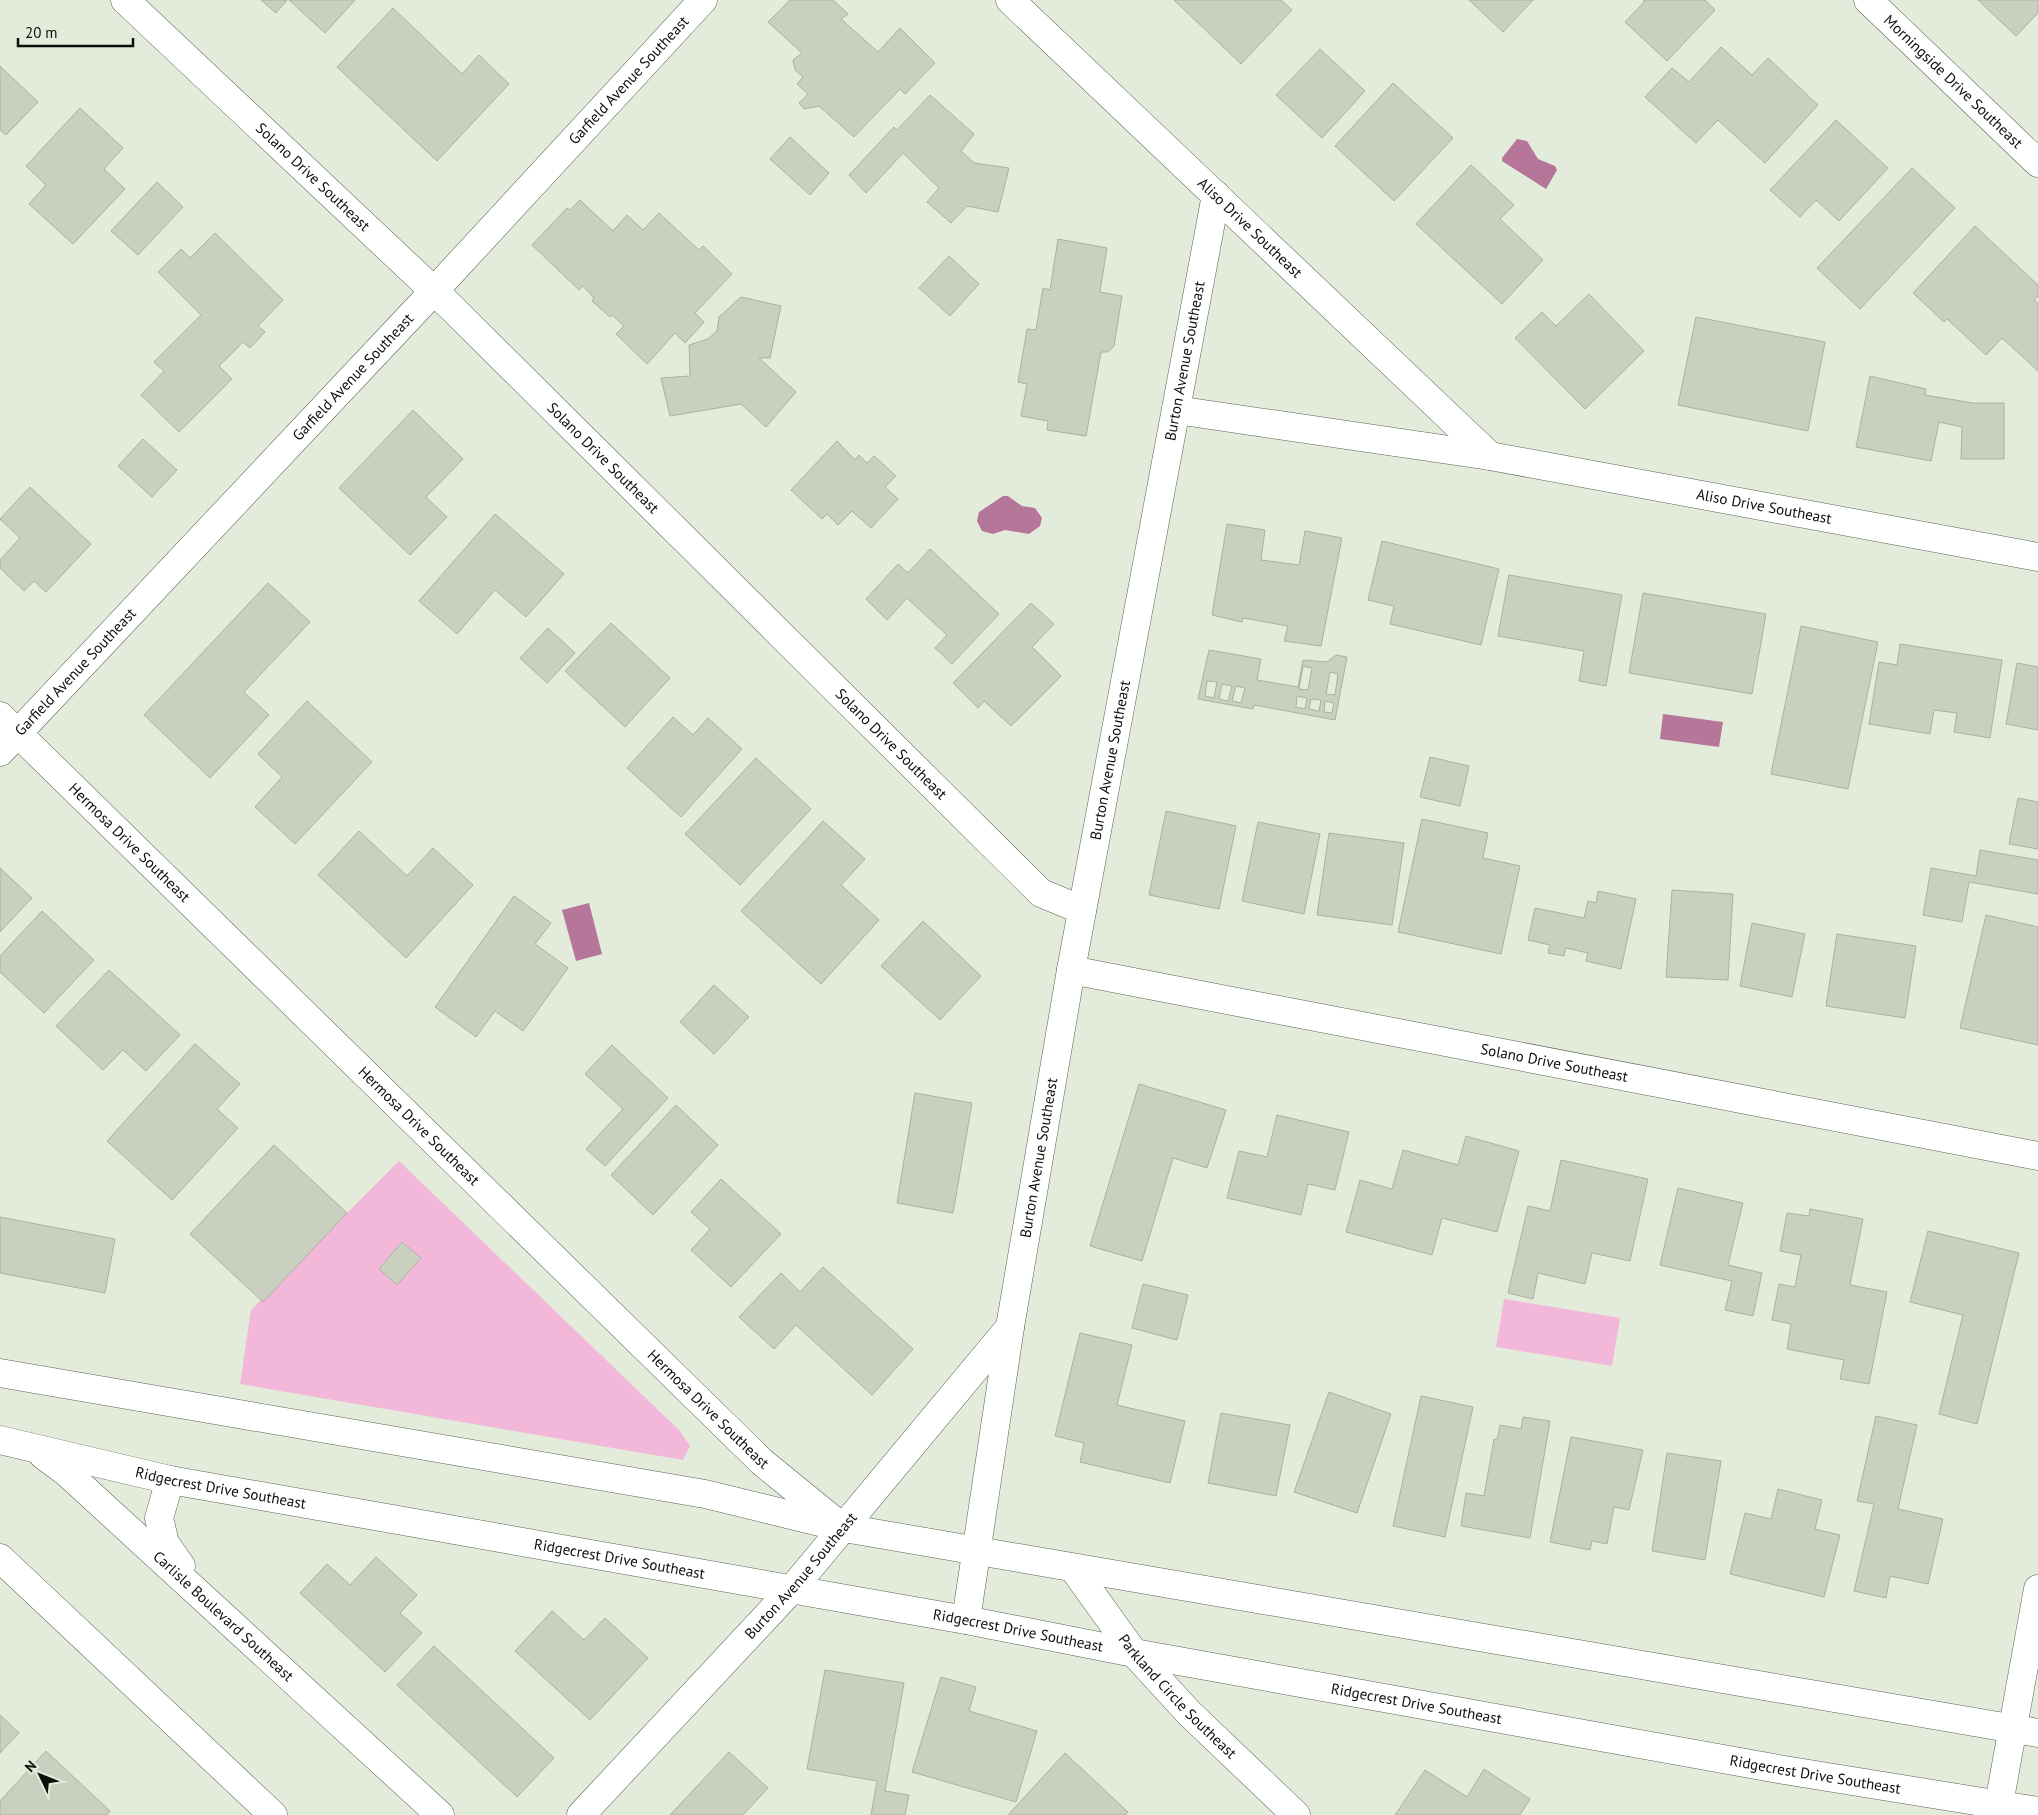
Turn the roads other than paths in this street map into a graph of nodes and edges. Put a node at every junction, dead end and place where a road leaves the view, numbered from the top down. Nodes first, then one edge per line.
1 (125, 0) edge
2 (703, 0) edge
3 (1010, 0) edge
4 (1868, 0) edge
5 (2038, 163) edge
6 (1216, 195) junction
7 (434, 291) junction
8 (1176, 410) junction
9 (1490, 456) junction
10 (2038, 557) edge
11 (9, 724) edge
12 (0, 752) edge
13 (1082, 910) junction
14 (1071, 970) junction
15 (2038, 1156) edge
16 (1010, 1327) junction
17 (0, 1373) edge
18 (0, 1425) edge
19 (0, 1440) edge
20 (36, 1450) junction
21 (170, 1480) junction
22 (844, 1528) junction
23 (977, 1551) junction
24 (0, 1558) edge
25 (1073, 1568) junction
26 (792, 1589) junction
27 (2038, 1589) edge
28 (202, 1596) junction
29 (966, 1620) junction
30 (1134, 1653) junction
31 (2025, 1731) edge
32 (1998, 1810) edge
33 (2038, 1811) edge
34 (273, 1815) edge
35 (440, 1815) edge
36 (581, 1815) edge
37 (1296, 1815) edge

1 - 7 street, Solano Drive Southeast
2 - 7 street, Garfield Avenue Southeast
3 - 6 street, Aliso Drive Southeast
4 - 5 street, Morningside Drive Southeast
6 - 8 street, Burton Avenue Southeast
6 - 9 street, Aliso Drive Southeast
7 - 11 street, Garfield Avenue Southeast
7 - 13 street, Solano Drive Southeast
8 - 9 street, Aliso Drive Southeast
8 - 13 street, Burton Avenue Southeast
9 - 10 street, Aliso Drive Southeast
11 - 12 street, Garfield Avenue Southeast
11 - 22 street, Hermosa Drive Southeast
13 - 14 street, Burton Avenue Southeast
14 - 15 street, Solano Drive Southeast
14 - 16 street, Burton Avenue Southeast
16 - 22 street, Burton Avenue Southeast
16 - 23 street, Burton Avenue Southeast
17 - 22 street
18 - 20 street, Carlisle Boulevard Southeast
19 - 20 street, Ridgecrest Drive Southeast
20 - 21 street, Ridgecrest Drive Southeast
20 - 28 street, Carlisle Boulevard Southeast
21 - 26 street, Ridgecrest Drive Southeast
21 - 28 street
22 - 23 street
22 - 26 street, Burton Avenue Southeast
23 - 25 street
23 - 29 street, Burton Avenue Southeast
24 - 34 street
25 - 30 street, Parkland Circle Southeast
25 - 31 street
26 - 29 street, Ridgecrest Drive Southeast
26 - 36 street, Burton Avenue Southeast
27 - 31 street
28 - 35 street, Carlisle Boulevard Southeast
29 - 30 street, Ridgecrest Drive Southeast
30 - 32 street, Ridgecrest Drive Southeast
30 - 37 street, Parkland Circle Southeast
31 - 32 street
32 - 33 street, Ridgecrest Drive Southeast

